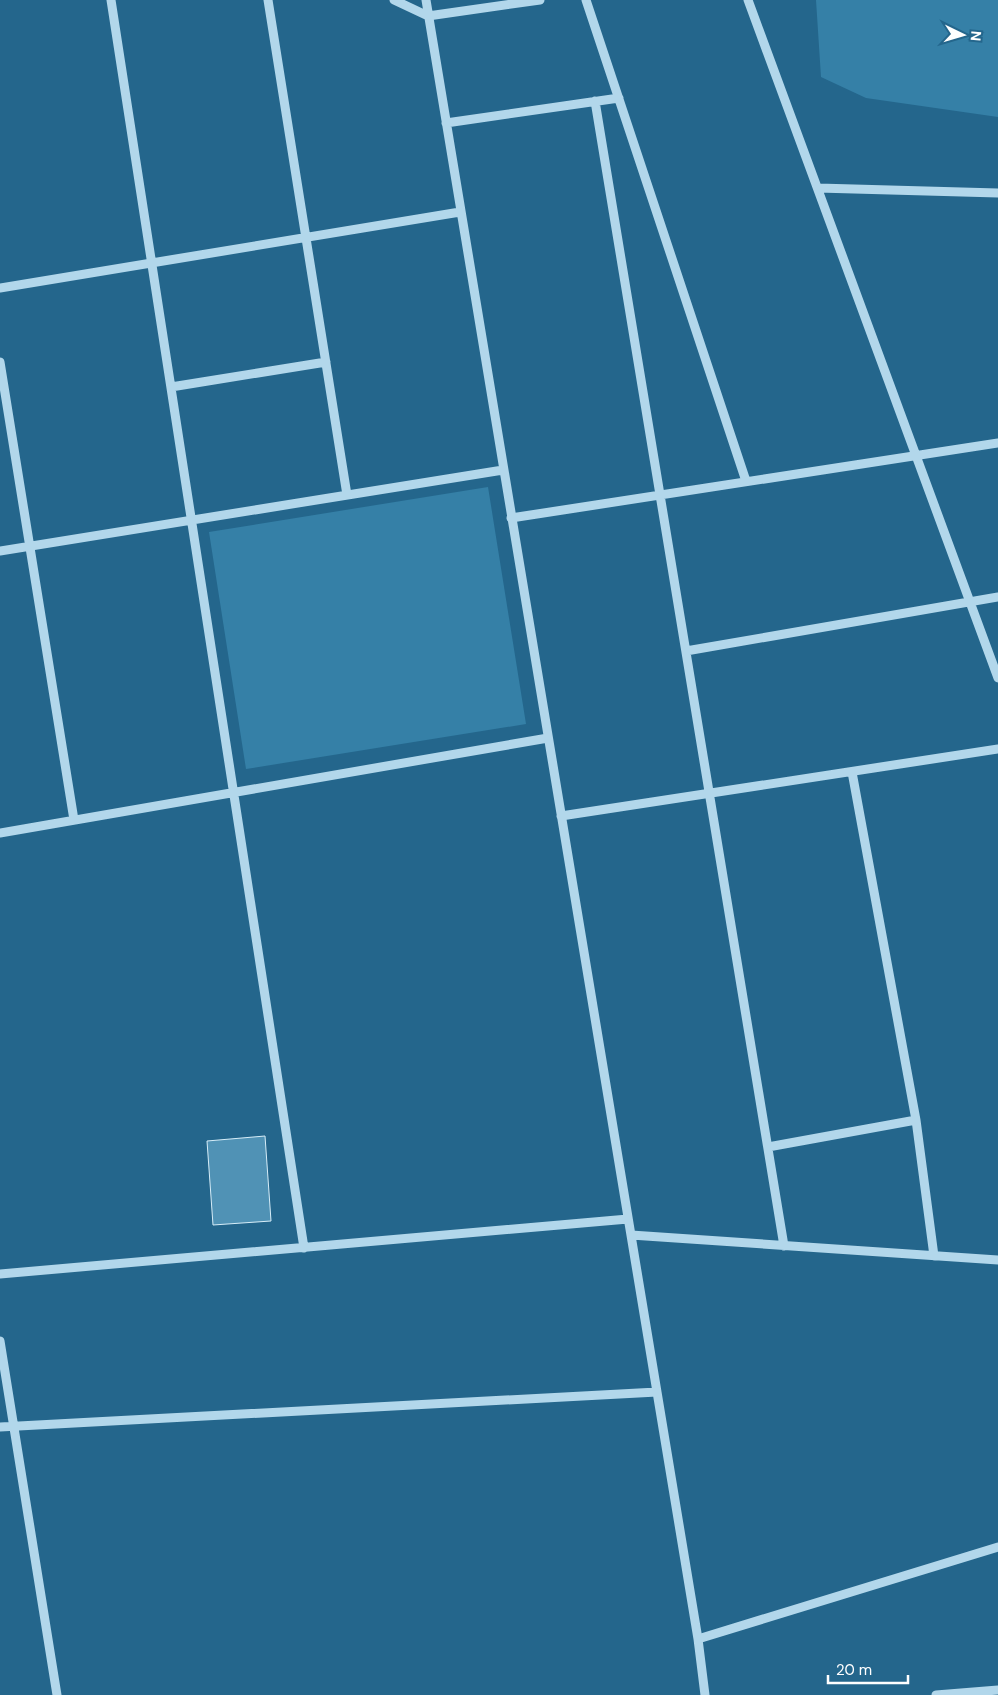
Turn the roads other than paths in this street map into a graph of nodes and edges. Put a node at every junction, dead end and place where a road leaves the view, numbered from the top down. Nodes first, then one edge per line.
1 (112, 0) edge
2 (268, 0) edge
3 (394, 0) edge
4 (426, 0) edge
5 (540, 0) edge
6 (586, 0) edge
7 (748, 0) edge
8 (516, 2) edge
9 (428, 16) junction
10 (619, 98) junction
11 (595, 101) junction
12 (446, 123) junction
13 (818, 188) junction
14 (998, 193) edge
15 (460, 212) junction
16 (306, 238) junction
17 (152, 263) junction
18 (0, 288) edge
19 (0, 362) edge
20 (326, 362) junction
21 (171, 387) junction
22 (998, 443) edge
23 (916, 456) junction
24 (503, 470) junction
25 (746, 482) junction
26 (347, 495) junction
27 (660, 495) junction
28 (512, 518) junction
29 (192, 520) junction
30 (30, 546) junction
31 (0, 551) edge
32 (998, 597) edge
33 (970, 602) junction
34 (686, 652) junction
35 (998, 678) edge
36 (548, 738) junction
37 (998, 750) edge
38 (852, 772) junction
39 (234, 793) junction
40 (709, 794) junction
41 (561, 816) junction
42 (74, 820) junction
43 (0, 833) edge
44 (916, 1120) junction
45 (768, 1147) junction
46 (628, 1219) junction
47 (631, 1235) junction
48 (784, 1246) junction
49 (304, 1248) junction
50 (934, 1256) junction
51 (998, 1260) edge
52 (0, 1274) edge
53 (0, 1341) edge
54 (657, 1392) junction
55 (14, 1426) junction
56 (0, 1427) edge
57 (998, 1547) edge
58 (698, 1639) junction
59 (998, 1690) edge
60 (57, 1695) edge
61 (705, 1695) edge
62 (936, 1695) edge

1 - 17 street
2 - 16 street
3 - 9 street
4 - 9 street
5 - 8 street
6 - 10 street
7 - 13 street
8 - 9 street
9 - 12 street
10 - 11 street
10 - 25 street
11 - 12 street
11 - 27 street
12 - 15 street
13 - 14 street
13 - 23 street
15 - 16 street
15 - 24 street
16 - 17 street
16 - 20 street
17 - 18 street
17 - 21 street
19 - 30 street
20 - 21 street
20 - 26 street
21 - 29 street
22 - 23 street
23 - 25 street
23 - 33 street
24 - 26 street
24 - 28 street
25 - 27 street
26 - 29 street
27 - 28 street
27 - 34 street
28 - 36 street
29 - 30 street
29 - 39 street
30 - 31 street
30 - 42 street
32 - 33 street
33 - 34 street
33 - 35 street
34 - 40 street
36 - 39 street
36 - 41 street
37 - 38 street
38 - 40 street
38 - 44 street
39 - 42 street
39 - 49 street
40 - 41 street
40 - 45 street
41 - 46 street
42 - 43 street
44 - 45 street
44 - 50 street
45 - 48 street
46 - 47 street
46 - 49 street
47 - 48 street
47 - 54 street
48 - 50 street
49 - 52 street
50 - 51 street
53 - 55 street
54 - 55 street
54 - 58 street
55 - 56 street
55 - 60 street
57 - 58 street
58 - 61 street
59 - 62 street

